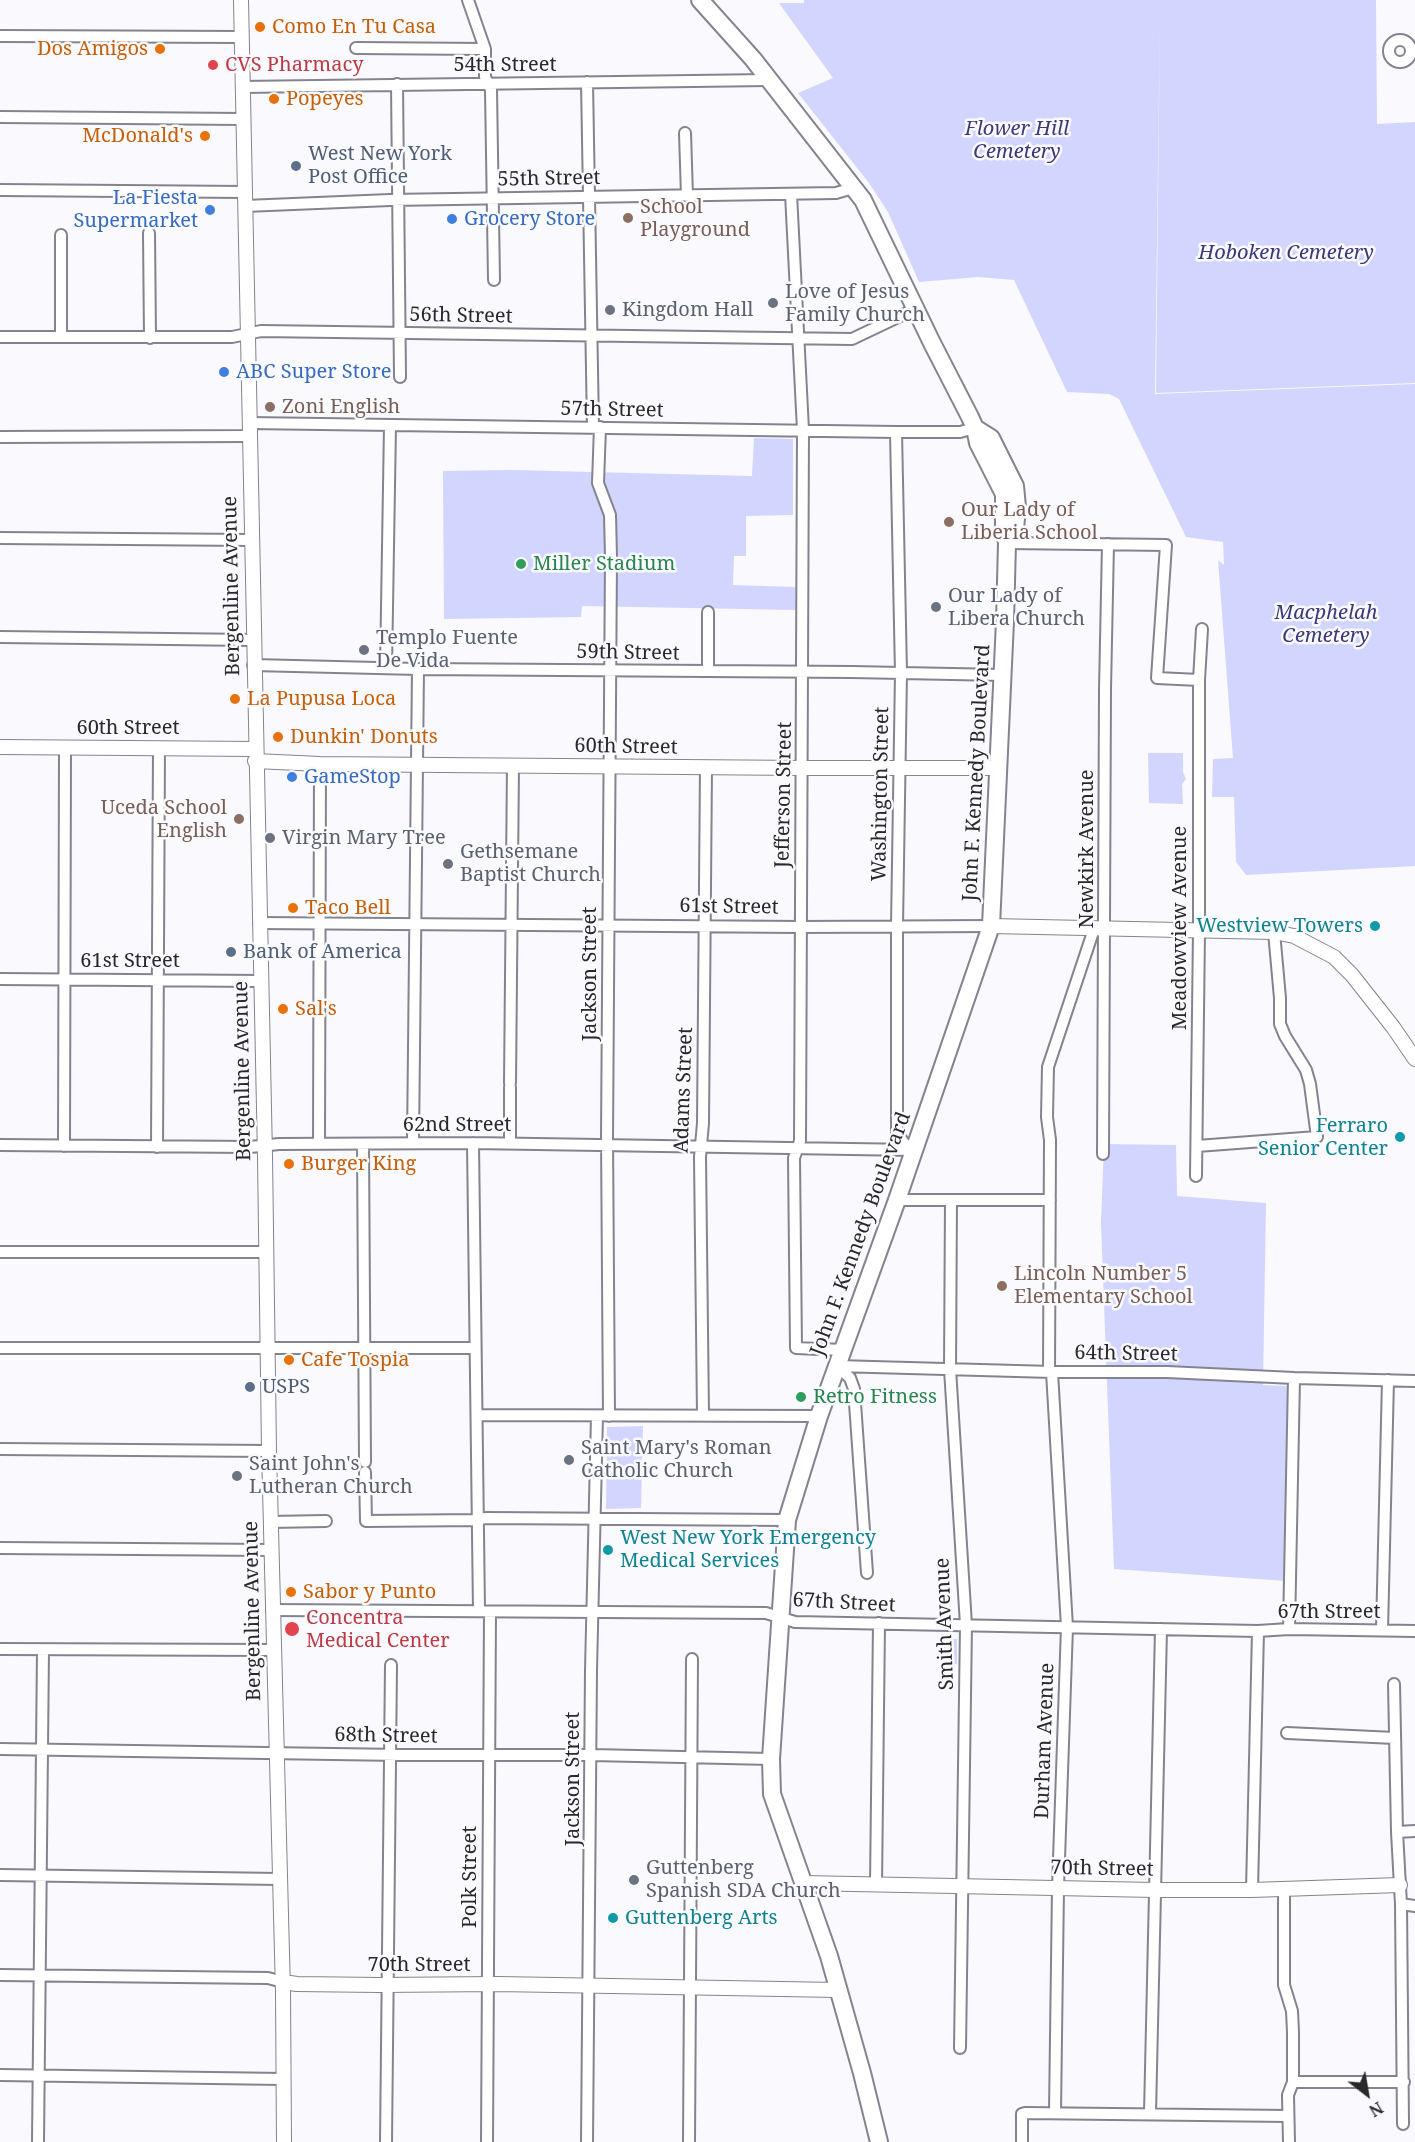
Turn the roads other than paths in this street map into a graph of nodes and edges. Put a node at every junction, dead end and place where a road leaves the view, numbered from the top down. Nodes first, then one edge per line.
1 (241, 0) edge
2 (468, 0) edge
3 (700, 0) edge
4 (0, 36) edge
5 (241, 37) junction
6 (356, 48) dead end
7 (484, 49) junction
8 (768, 80) junction
9 (587, 82) junction
10 (397, 84) junction
11 (488, 84) junction
12 (242, 87) junction
13 (0, 117) edge
14 (243, 119) junction
15 (685, 134) dead end
16 (854, 188) junction
17 (0, 190) edge
18 (791, 194) junction
19 (687, 196) junction
20 (589, 197) junction
21 (495, 198) junction
22 (245, 199) junction
23 (397, 200) junction
24 (149, 233) dead end
25 (61, 236) dead end
26 (495, 280) dead end
27 (915, 309) junction
28 (399, 333) junction
29 (247, 334) junction
30 (591, 335) junction
31 (0, 337) edge
32 (61, 337) junction
33 (150, 338) junction
34 (799, 339) junction
35 (400, 377) dead end
36 (390, 426) junction
37 (596, 427) junction
38 (975, 428) junction
39 (249, 429) junction
40 (803, 430) junction
41 (896, 432) junction
42 (0, 437) edge
43 (0, 538) edge
44 (251, 540) junction
45 (1007, 543) junction
46 (1108, 544) junction
47 (708, 612) dead end
48 (1202, 629) dead end
49 (0, 637) edge
50 (253, 640) junction
51 (253, 665) junction
52 (386, 668) junction
53 (418, 669) junction
54 (611, 670) junction
55 (708, 671) junction
56 (803, 672) junction
57 (901, 672) junction
58 (1002, 675) junction
59 (1199, 680) junction
60 (0, 747) edge
61 (65, 748) junction
62 (159, 748) junction
63 (255, 755) junction
64 (320, 764) junction
65 (417, 764) junction
66 (513, 765) junction
67 (610, 766) junction
68 (706, 767) junction
69 (803, 768) junction
70 (899, 768) junction
71 (998, 768) junction
72 (260, 923) junction
73 (318, 924) junction
74 (415, 924) junction
75 (512, 924) junction
76 (608, 926) junction
77 (706, 926) junction
78 (897, 926) junction
79 (991, 926) junction
80 (801, 927) junction
81 (1099, 929) junction
82 (1199, 931) junction
83 (1274, 932) junction
84 (0, 979) edge
85 (63, 980) junction
86 (158, 980) junction
87 (260, 981) junction
88 (1415, 1059) edge
89 (413, 1143) junction
90 (473, 1143) junction
91 (510, 1143) junction
92 (0, 1144) edge
93 (319, 1144) junction
94 (363, 1144) junction
95 (607, 1145) junction
96 (64, 1146) junction
97 (264, 1146) junction
98 (1197, 1146) junction
99 (157, 1147) junction
100 (702, 1147) junction
101 (797, 1148) junction
102 (914, 1150) junction
103 (1103, 1154) dead end
104 (1196, 1176) dead end
105 (897, 1200) junction
106 (951, 1200) junction
107 (1050, 1200) junction
108 (0, 1252) edge
109 (265, 1252) junction
110 (0, 1348) edge
111 (474, 1348) junction
112 (268, 1349) junction
113 (366, 1349) junction
114 (840, 1358) junction
115 (950, 1369) junction
116 (1050, 1372) junction
117 (1294, 1378) junction
118 (1388, 1380) junction
119 (1415, 1381) edge
120 (703, 1414) junction
121 (477, 1415) junction
122 (597, 1416) junction
123 (609, 1416) junction
124 (819, 1416) junction
125 (0, 1449) edge
126 (269, 1451) junction
127 (594, 1518) junction
128 (479, 1520) junction
129 (787, 1520) junction
130 (326, 1521) dead end
131 (270, 1522) junction
132 (0, 1548) edge
133 (271, 1550) junction
134 (867, 1573) dead end
135 (272, 1610) junction
136 (485, 1612) junction
137 (593, 1612) junction
138 (782, 1618) junction
139 (879, 1623) junction
140 (966, 1625) junction
141 (1066, 1627) junction
142 (1161, 1629) junction
143 (1289, 1629) junction
144 (1382, 1630) junction
145 (1258, 1631) junction
146 (1415, 1631) edge
147 (0, 1649) edge
148 (43, 1650) junction
149 (273, 1650) junction
150 (692, 1659) dead end
151 (391, 1665) dead end
152 (1394, 1684) dead end
153 (1287, 1733) dead end
154 (1395, 1738) junction
155 (0, 1749) edge
156 (43, 1749) junction
157 (276, 1752) junction
158 (389, 1754) junction
159 (488, 1755) junction
160 (591, 1755) junction
161 (691, 1757) junction
162 (771, 1759) junction
163 (1397, 1832) junction
164 (1415, 1832) edge
165 (0, 1875) edge
166 (42, 1875) junction
167 (280, 1879) junction
168 (803, 1883) junction
169 (876, 1885) junction
170 (1400, 1885) junction
171 (963, 1888) junction
172 (1058, 1888) junction
173 (1284, 1888) junction
174 (1155, 1890) junction
175 (1252, 1890) junction
176 (1401, 1904) junction
177 (1415, 1906) edge
178 (0, 1976) edge
179 (41, 1976) junction
180 (283, 1982) junction
181 (388, 1985) junction
182 (488, 1985) junction
183 (589, 1986) junction
184 (690, 1988) junction
185 (838, 1990) junction
186 (960, 2048) dead end
187 (0, 2075) edge
188 (39, 2075) junction
189 (283, 2079) junction
190 (1293, 2082) junction
191 (1404, 2082) junction
192 (1055, 2112) junction
193 (1150, 2113) junction
194 (1288, 2116) junction
195 (1403, 2124) dead end
196 (38, 2142) edge
197 (284, 2142) edge
198 (386, 2142) edge
199 (487, 2142) edge
200 (587, 2142) edge
201 (689, 2142) edge
202 (879, 2142) edge
203 (1022, 2142) edge
204 (1289, 2142) edge

1 - 5 street, Bergenline Avenue
2 - 7 street
3 - 8 main road, John F. Kennedy Boulevard
4 - 5 street
5 - 12 street, Bergenline Avenue
6 - 7 street
7 - 11 street
8 - 9 street, 54th Street
8 - 16 main road, John F. Kennedy Boulevard
9 - 11 street, 54th Street
9 - 20 street, Jackson Street
10 - 11 street, 54th Street
10 - 12 street, 54th Street
10 - 23 street
11 - 21 street
12 - 14 street, Bergenline Avenue
13 - 14 street
14 - 22 street, Bergenline Avenue
15 - 19 street
16 - 18 street, 55th Street
16 - 27 main road, John F. Kennedy Boulevard
17 - 22 street, 55th Street
18 - 19 street, 55th Street
18 - 34 street, Jefferson Street
19 - 20 street, 55th Street
20 - 21 street, 55th Street
20 - 30 street, Jackson Street
21 - 23 street, 55th Street
21 - 26 street
22 - 23 street, 55th Street
22 - 29 street, Bergenline Avenue
23 - 28 street
24 - 33 street
25 - 32 street
27 - 34 street, 56th Street
27 - 38 main road, John F. Kennedy Boulevard
28 - 29 street, 56th Street
28 - 30 street, 56th Street
28 - 35 street
29 - 33 street, 56th Street
29 - 39 street, Bergenline Avenue
30 - 34 street, 56th Street
30 - 37 street, Jackson Street
31 - 32 street, 56th Street
32 - 33 street, 56th Street
34 - 40 street, Jefferson Street
36 - 37 street, 57th Street
36 - 39 street, 57th Street
36 - 52 street
37 - 40 street, 57th Street
37 - 54 street, Jackson Street
38 - 41 street, 57th Street
38 - 45 main road, John F. Kennedy Boulevard
39 - 42 street, 57th Street
39 - 44 street, Bergenline Avenue
40 - 41 street, 57th Street
40 - 56 street, Jefferson Street
41 - 57 street, Washington Street
43 - 44 street
44 - 50 street, Bergenline Avenue
45 - 46 street
45 - 58 main road, John F. Kennedy Boulevard
46 - 59 street
46 - 81 street, Newkirk Avenue
47 - 55 street
48 - 59 street, Meadowview Avenue
49 - 50 street
50 - 51 street, Bergenline Avenue
51 - 52 street, 59th Street
51 - 63 street, Bergenline Avenue
52 - 53 street, 59th Street
53 - 54 street, 59th Street
53 - 65 street
54 - 55 street, 59th Street
54 - 67 street, Jackson Street
55 - 56 street, 59th Street
56 - 57 street, 59th Street
56 - 69 street, Jefferson Street
57 - 58 street, 59th Street
57 - 70 street, Washington Street
58 - 71 main road, John F. Kennedy Boulevard
59 - 82 street, Meadowview Avenue
60 - 61 street, 60th Street
61 - 62 street, 60th Street
61 - 85 street
62 - 63 street, 60th Street
62 - 86 street
63 - 64 street, 60th Street
63 - 72 street, Bergenline Avenue
64 - 65 street, 60th Street
64 - 73 street
65 - 66 street, 60th Street
65 - 74 street
66 - 67 street, 60th Street
66 - 75 street
67 - 68 street, 60th Street
67 - 76 street, Jackson Street
68 - 69 street, 60th Street
68 - 77 street, Adams Street
69 - 70 street, 60th Street
69 - 80 street, Jefferson Street
70 - 71 street, 60th Street
70 - 78 street, Washington Street
71 - 79 main road, John F. Kennedy Boulevard
72 - 73 street, 61st Street
72 - 87 street, Bergenline Avenue
73 - 74 street, 61st Street
73 - 93 street
74 - 75 street, 61st Street
74 - 89 street
75 - 76 street, 61st Street
75 - 91 street
76 - 77 street, 61st Street
76 - 95 street, Jackson Street
77 - 80 street, 61st Street
77 - 100 street, Adams Street
78 - 79 street, 61st Street
78 - 80 street, 61st Street
78 - 102 street, Washington Street
79 - 81 street, 61st Street
79 - 102 main road, John F. Kennedy Boulevard
80 - 101 street, Jefferson Street
81 - 82 street, 61st Street
81 - 103 street, Newkirk Avenue
81 - 107 street, Durham Avenue
82 - 83 street, 61st Street
82 - 98 street, Meadowview Avenue
83 - 88 street, 61st Street
83 - 98 street
84 - 85 street, 61st Street
85 - 86 street, 61st Street
85 - 96 street
86 - 87 street, 61st Street
86 - 99 street
87 - 97 street, Bergenline Avenue
89 - 90 street, 62nd Street
89 - 94 street, 62nd Street
90 - 91 street, 62nd Street
90 - 111 street, Polk Street
91 - 95 street, 62nd Street
92 - 96 street, 62nd Street
93 - 94 street, 62nd Street
93 - 97 street, 62nd Street
94 - 113 street
95 - 100 street, 62nd Street
95 - 123 street, Jackson Street
96 - 99 street, 62nd Street
97 - 99 street, 62nd Street
97 - 109 street, Bergenline Avenue
98 - 104 street, Meadowview Avenue
100 - 101 street, 62nd Street
100 - 120 street, Adams Street
101 - 102 street, 62nd Street
101 - 114 street, Jefferson Street
102 - 105 main road, John F. Kennedy Boulevard
105 - 106 street
105 - 114 main road, John F. Kennedy Boulevard
106 - 107 street
106 - 115 street, Smith Avenue
107 - 116 street, Durham Avenue
108 - 109 street
109 - 112 street, Bergenline Avenue
110 - 112 street
111 - 113 street
111 - 121 street, Polk Street
112 - 113 street
112 - 126 street, Bergenline Avenue
113 - 128 street
114 - 115 street, 64th Street
114 - 124 main road, John F. Kennedy Boulevard
114 - 134 street
115 - 116 street, 64th Street
115 - 140 street, Smith Avenue
116 - 117 street, 64th Street
116 - 141 street, Durham Avenue
117 - 118 street, 64th Street
117 - 143 street
118 - 119 street, 64th Street
118 - 144 street
120 - 123 street
120 - 124 street
121 - 122 street
121 - 128 street, Polk Street
122 - 123 street
122 - 127 street, Jackson Street
124 - 129 main road, John F. Kennedy Boulevard
125 - 126 street
126 - 131 street, Bergenline Avenue
127 - 128 street
127 - 129 street
127 - 137 street, Jackson Street
128 - 136 street, Polk Street
129 - 138 main road, John F. Kennedy Boulevard
130 - 131 street
131 - 133 street, Bergenline Avenue
132 - 133 street
133 - 135 street, Bergenline Avenue
135 - 136 street, 67th Street
135 - 149 street, Bergenline Avenue
136 - 137 street, 67th Street
136 - 159 street, Polk Street
137 - 138 street, 67th Street
137 - 160 street, Jackson Street
138 - 139 street, 67th Street
138 - 162 main road, John F. Kennedy Boulevard
139 - 140 street, 67th Street
139 - 169 street
140 - 141 street, 67th Street
140 - 171 street, Smith Avenue
141 - 142 street, 67th Street
141 - 172 street, Durham Avenue
142 - 145 street, 67th Street
142 - 174 street
143 - 144 street, 67th Street
143 - 145 street, 67th Street
144 - 146 street, 67th Street
145 - 175 street
147 - 148 street
148 - 149 street
148 - 156 street
149 - 157 street, Bergenline Avenue
150 - 161 street
151 - 158 street
152 - 154 street
153 - 154 street
154 - 163 street
155 - 156 street, 68th Street
156 - 157 street, 68th Street
156 - 166 street
157 - 158 street, 68th Street
157 - 167 street, Bergenline Avenue
158 - 159 street, 68th Street
158 - 181 street
159 - 160 street, 68th Street
159 - 182 street, Polk Street
160 - 161 street, 68th Street
160 - 183 street, Jackson Street
161 - 162 street, 68th Street
161 - 184 street
162 - 168 main road, John F. Kennedy Boulevard
163 - 164 street
163 - 170 street
165 - 166 street
166 - 167 street
166 - 179 street
167 - 180 street, Bergenline Avenue
168 - 169 street, 70th Street
168 - 185 main road, John F. Kennedy Boulevard
169 - 171 street, 70th Street
170 - 173 street, 70th Street
170 - 176 street
171 - 172 street, 70th Street
171 - 186 street, Smith Avenue
172 - 174 street, 70th Street
172 - 192 street, Durham Avenue
173 - 175 street, 70th Street
173 - 190 street
174 - 175 street, 70th Street
174 - 193 street
176 - 177 street
176 - 191 street
178 - 179 street, 70th Street
179 - 180 street, 70th Street
179 - 188 street
180 - 181 street, 70th Street
180 - 189 street, Bergenline Avenue
181 - 182 street, 70th Street
181 - 198 street
182 - 183 street, 70th Street
182 - 199 street, Polk Street
183 - 184 street, 70th Street
183 - 200 street, Jackson Street
184 - 185 street, 70th Street
184 - 201 street
185 - 202 main road, John F. Kennedy Boulevard
187 - 188 street
188 - 189 street
188 - 196 street
189 - 197 street, Bergenline Avenue
190 - 191 street
190 - 194 street
191 - 195 street
192 - 193 street
192 - 203 street
193 - 194 street
194 - 204 street

